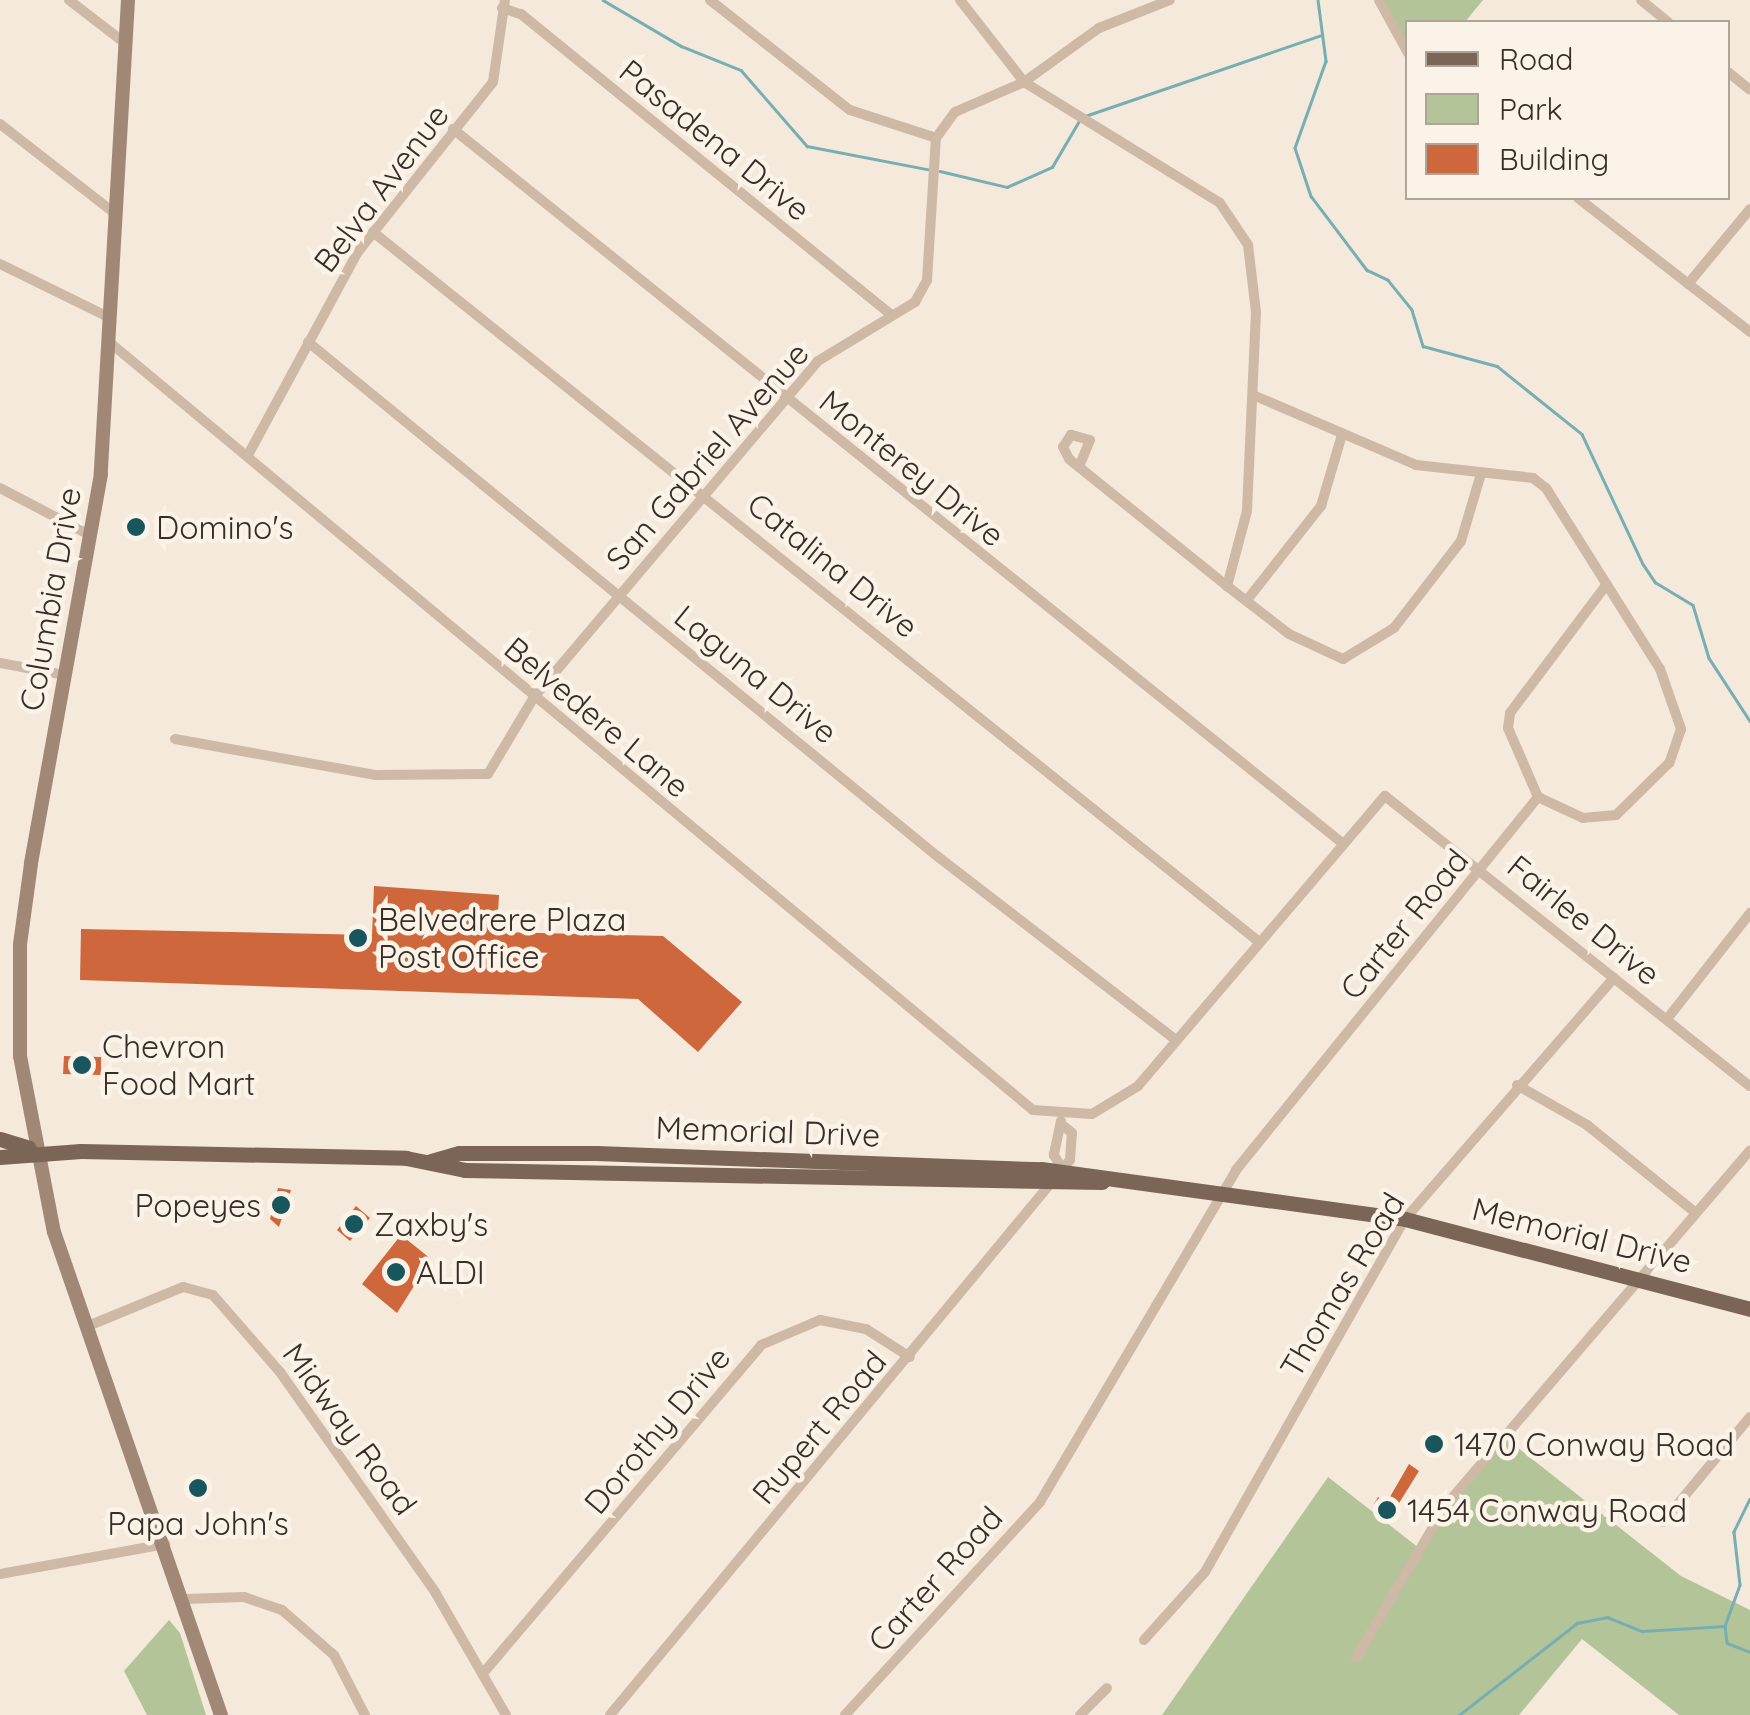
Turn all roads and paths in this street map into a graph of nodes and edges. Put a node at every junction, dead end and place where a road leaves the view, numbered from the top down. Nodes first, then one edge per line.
1 (69, 0) edge
2 (128, 0) edge
3 (710, 0) edge
4 (960, 0) edge
5 (1170, 0) edge
6 (1380, 0) edge
7 (1641, 0) edge
8 (504, 4) edge
9 (1666, 20) edge
10 (121, 40) junction
11 (1405, 47) edge
12 (1730, 74) edge
13 (1024, 82) junction
14 (1750, 90) edge
15 (0, 124) edge
16 (453, 130) junction
17 (936, 138) junction
18 (1581, 200) edge
19 (1750, 209) edge
20 (113, 212) junction
21 (373, 232) junction
22 (0, 264) edge
23 (1688, 284) junction
24 (892, 316) junction
25 (108, 317) junction
26 (1750, 332) edge
27 (108, 342) junction
28 (308, 342) junction
29 (1252, 395) junction
30 (787, 399) junction
31 (1341, 438) junction
32 (248, 455) junction
33 (1079, 467) dead end
34 (1481, 474) junction
35 (0, 488) edge
36 (706, 494) junction
37 (90, 535) junction
38 (1606, 584) junction
39 (1226, 586) junction
40 (620, 596) junction
41 (1247, 600) junction
42 (0, 663) edge
43 (64, 675) junction
44 (534, 697) junction
45 (174, 740) dead end
46 (1538, 796) junction
47 (1342, 842) junction
48 (1481, 868) junction
49 (1750, 913) edge
50 (1258, 942) junction
51 (1614, 978) junction
52 (1668, 1019) junction
53 (1176, 1040) junction
54 (1517, 1085) junction
55 (1750, 1086) edge
56 (1061, 1120) junction
57 (0, 1139) edge
58 (32, 1150) junction
59 (1750, 1150) edge
60 (0, 1157) edge
61 (431, 1161) junction
62 (1060, 1169) junction
63 (1102, 1182) junction
64 (1048, 1186) junction
65 (1220, 1193) junction
66 (1695, 1212) junction
67 (1406, 1219) junction
68 (1640, 1275) junction
69 (1750, 1308) edge
70 (88, 1326) junction
71 (910, 1357) junction
72 (1750, 1416) edge
73 (1663, 1522) dead end
74 (165, 1544) junction
75 (0, 1574) edge
76 (185, 1600) junction
77 (1144, 1640) dead end
78 (1356, 1658) dead end
79 (485, 1671) junction
80 (1107, 1688) dead end
81 (221, 1715) edge
82 (365, 1715) edge
83 (506, 1715) edge
84 (610, 1715) edge
85 (845, 1715) edge
86 (1080, 1715) edge

1 - 10 street
2 - 10 main road, Columbia Drive
3 - 17 street
4 - 13 street
5 - 13 street
6 - 11 street
7 - 9 street
8 - 16 street, Belva Avenue
8 - 24 street, Pasadena Drive
10 - 20 main road, Columbia Drive
12 - 14 street
13 - 17 street
13 - 29 street
15 - 20 street
16 - 21 street, Belva Avenue
16 - 30 street, Monterey Drive
17 - 24 street, San Gabriel Avenue
18 - 23 street
19 - 23 street
20 - 25 main road, Columbia Drive
21 - 28 street, Belva Avenue
21 - 36 street, Catalina Drive
22 - 25 street
23 - 26 street
24 - 30 street, San Gabriel Avenue
25 - 27 main road, Columbia Drive
27 - 32 street, Belvedere Lane
27 - 37 main road, Columbia Drive
28 - 32 street, Belva Avenue
28 - 40 street, Laguna Drive
29 - 31 street
29 - 39 street
30 - 36 street, San Gabriel Avenue
30 - 47 street, Monterey Drive
31 - 34 street
31 - 41 street
32 - 44 street, Belvedere Lane
33 - 39 street
34 - 38 street
34 - 41 street
35 - 37 street
36 - 40 street, San Gabriel Avenue
36 - 50 street, Catalina Drive
37 - 43 main road, Columbia Drive
38 - 46 street
38 - 46 street
39 - 41 street
40 - 44 street, San Gabriel Avenue
40 - 53 street, Laguna Drive
42 - 43 street
43 - 58 main road, Columbia Drive
44 - 45 street, San Gabriel Avenue
44 - 56 street, Belvedere Lane
46 - 48 street, Carter Road
47 - 48 street, Fairlee Drive
47 - 50 street
48 - 51 street, Fairlee Drive
48 - 65 street, Carter Road
49 - 52 street
50 - 53 street
51 - 52 street, Fairlee Drive
51 - 54 street, Thomas Road
52 - 55 street, Fairlee Drive
53 - 56 street
54 - 66 street
54 - 67 street, Thomas Road
56 - 62 street
57 - 58 main road, Memorial Drive
58 - 60 main road, Memorial Drive
58 - 61 main road, Memorial Drive
58 - 70 main road, Columbia Drive
59 - 66 street
61 - 62 main road, Memorial Drive
61 - 64 main road, Memorial Drive
62 - 63 main road, Memorial Drive
62 - 64 street, Rupert Road
63 - 64 main road, Memorial Drive
63 - 65 main road, Memorial Drive
64 - 71 street, Rupert Road
65 - 67 main road, Memorial Drive
65 - 85 street, Carter Road
66 - 68 street
67 - 68 main road, Memorial Drive
67 - 77 street, Thomas Road
68 - 69 main road, Memorial Drive
68 - 78 street
70 - 74 main road, Columbia Drive
70 - 79 street, Midway Road
71 - 79 street, Dorothy Drive
71 - 84 street, Rupert Road
72 - 73 street
74 - 75 street
74 - 76 main road, Columbia Drive
76 - 81 main road, Columbia Drive
76 - 82 street
79 - 83 street, Midway Road
80 - 86 street

